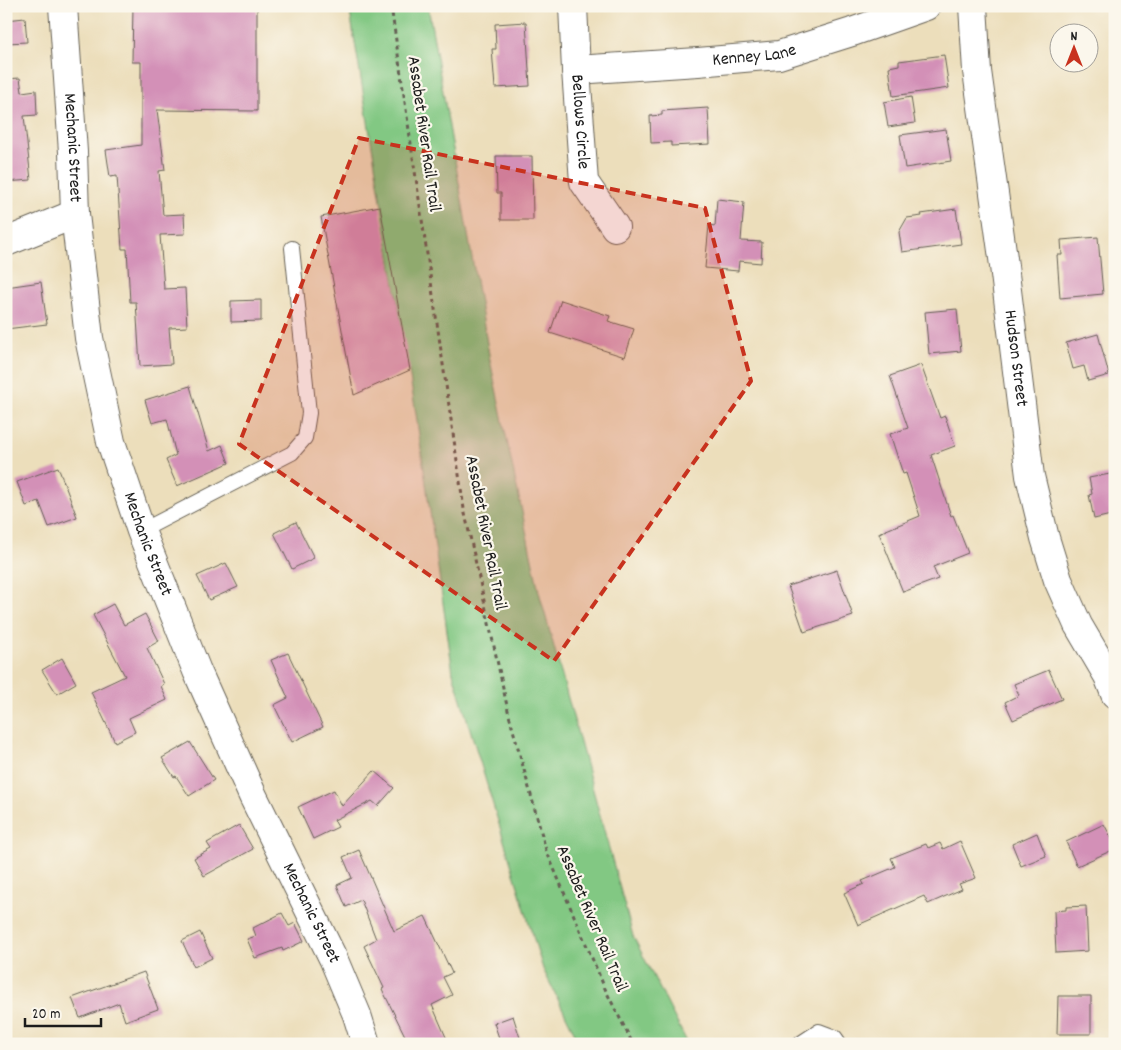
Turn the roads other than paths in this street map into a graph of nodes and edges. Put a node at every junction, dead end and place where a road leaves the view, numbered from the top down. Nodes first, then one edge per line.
1 (63, 6) edge
2 (573, 6) edge
3 (926, 6) edge
4 (973, 6) edge
5 (576, 70) junction
6 (75, 214) junction
7 (615, 227) dead end
8 (6, 242) edge
9 (292, 248) dead end
10 (141, 531) junction
11 (1105, 650) edge
12 (1115, 694) edge
13 (366, 1044) edge
14 (799, 1044) edge
15 (840, 1044) edge

1 - 6 street, Mechanic Street
2 - 5 street, Bellows Circle
3 - 5 street, Kenney Lane
4 - 11 street, Hudson Street
5 - 7 street, Bellows Circle
6 - 8 street
6 - 10 street, Mechanic Street
9 - 10 lane
10 - 13 street, Mechanic Street
11 - 12 street, Hudson Street
14 - 15 lane

